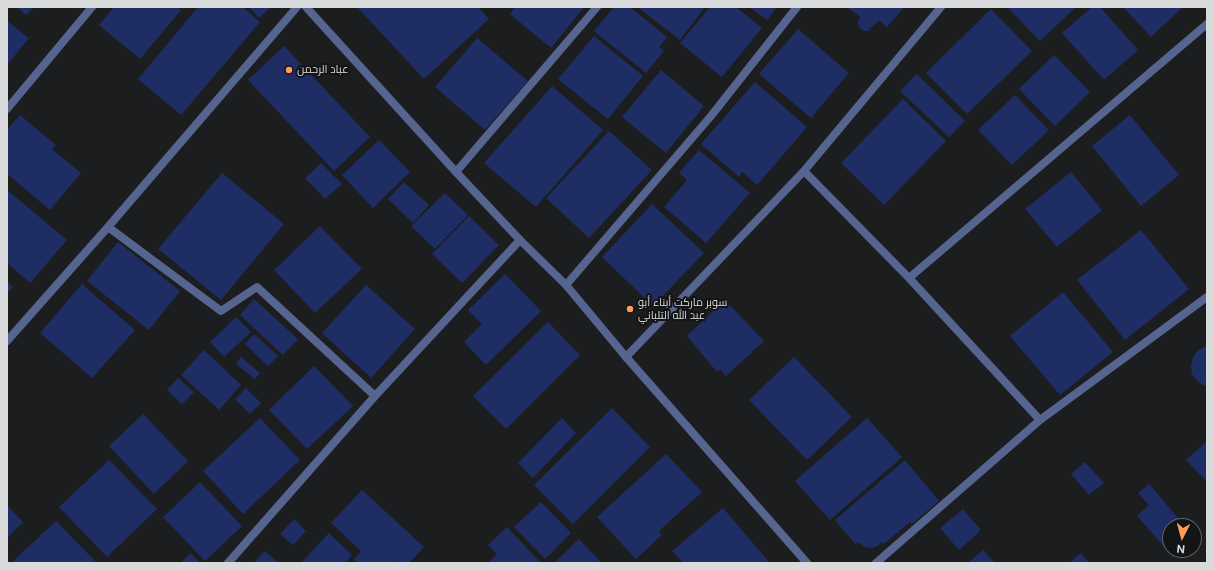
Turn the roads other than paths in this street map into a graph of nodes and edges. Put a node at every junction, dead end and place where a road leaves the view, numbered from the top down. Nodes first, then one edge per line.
1 (92, 7) edge
2 (297, 7) edge
3 (306, 7) edge
4 (597, 7) edge
5 (797, 7) edge
6 (941, 7) edge
7 (1207, 24) edge
8 (7, 109) edge
9 (804, 171) junction
10 (456, 172) junction
11 (108, 227) junction
12 (520, 240) junction
13 (909, 278) junction
14 (566, 285) junction
15 (1207, 296) edge
16 (7, 341) edge
17 (626, 357) junction
18 (375, 396) junction
19 (1040, 420) junction
20 (228, 563) edge
21 (808, 563) edge
22 (876, 563) edge

1 - 8 street
2 - 11 street
3 - 10 street
4 - 10 street
5 - 14 street
6 - 9 street
7 - 13 street
9 - 13 street
9 - 17 street
10 - 12 street
11 - 16 street
11 - 18 street
12 - 14 street
12 - 18 street
13 - 19 street
14 - 17 street
15 - 19 street
17 - 21 street
18 - 20 street
19 - 22 street

